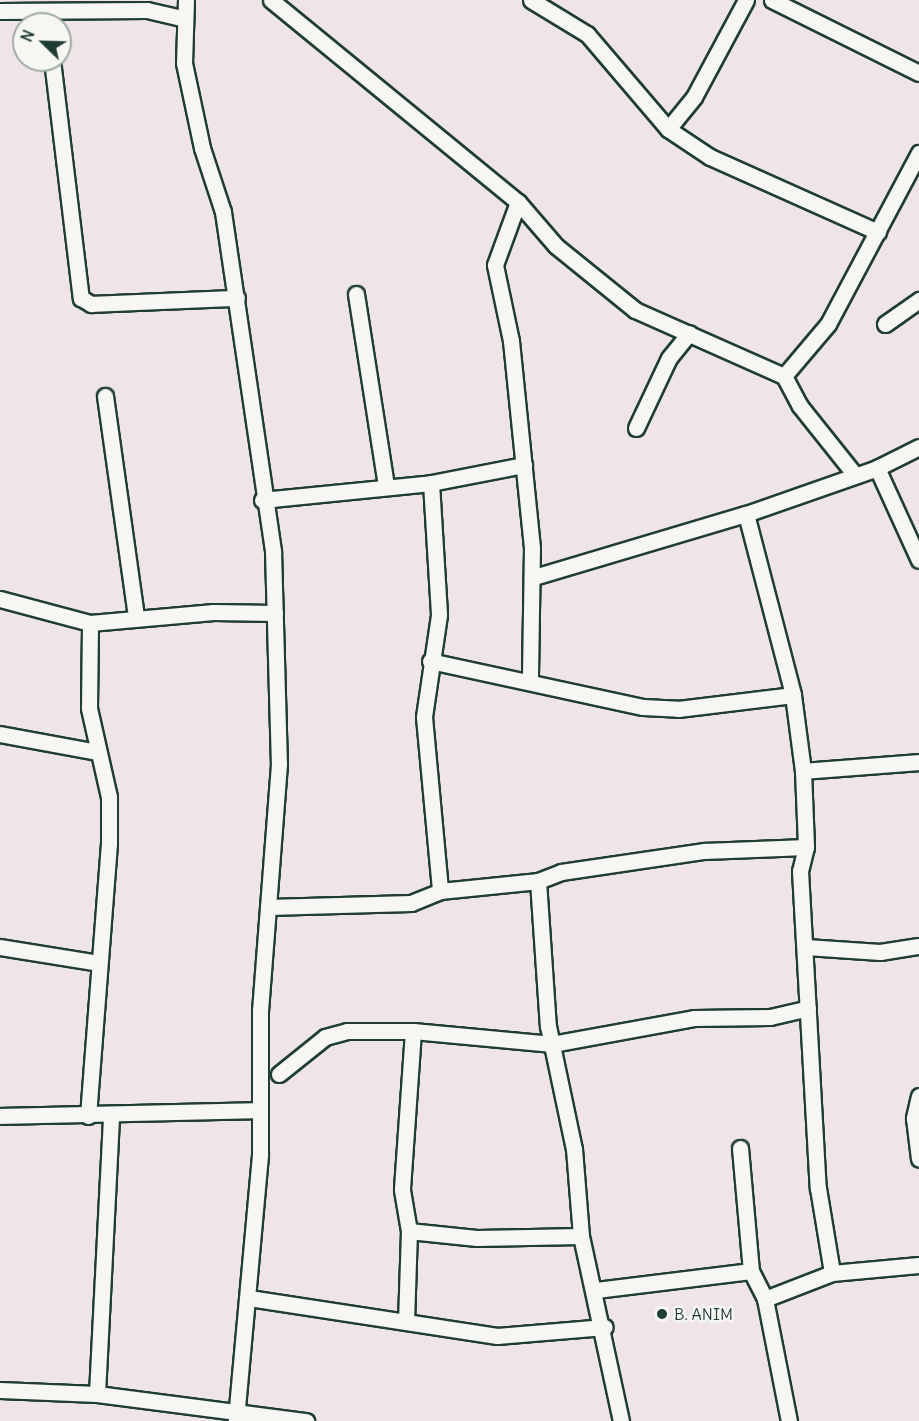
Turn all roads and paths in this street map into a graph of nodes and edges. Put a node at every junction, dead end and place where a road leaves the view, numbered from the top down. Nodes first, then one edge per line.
1 (186, 0) edge
2 (271, 0) edge
3 (531, 0) edge
4 (746, 0) edge
5 (772, 0) edge
6 (72, 16) edge
7 (183, 18) junction
8 (53, 72) edge
9 (919, 73) edge
10 (668, 129) junction
11 (919, 153) edge
12 (518, 202) junction
13 (878, 232) junction
14 (356, 294) dead end
15 (237, 298) junction
16 (919, 300) edge
17 (885, 324) dead end
18 (689, 333) junction
19 (784, 376) junction
20 (105, 396) dead end
21 (636, 428) dead end
22 (919, 447) edge
23 (524, 465) junction
24 (877, 468) junction
25 (855, 475) junction
26 (431, 483) junction
27 (387, 485) junction
28 (262, 500) junction
29 (746, 514) junction
30 (919, 560) edge
31 (534, 577) junction
32 (0, 599) edge
33 (274, 613) junction
34 (136, 616) junction
35 (90, 623) junction
36 (430, 661) junction
37 (530, 682) junction
38 (793, 694) junction
39 (0, 734) edge
40 (98, 752) junction
41 (919, 762) edge
42 (803, 771) junction
43 (806, 847) junction
44 (538, 881) junction
45 (440, 891) junction
46 (268, 907) junction
47 (919, 946) edge
48 (0, 947) edge
49 (806, 947) junction
50 (99, 963) junction
51 (808, 1008) junction
52 (412, 1031) junction
53 (552, 1044) junction
54 (279, 1074) dead end
55 (919, 1096) edge
56 (257, 1110) junction
57 (111, 1114) junction
58 (0, 1116) edge
59 (88, 1116) junction
60 (740, 1148) dead end
61 (919, 1159) edge
62 (409, 1231) junction
63 (581, 1236) junction
64 (919, 1265) edge
65 (751, 1271) junction
66 (832, 1273) junction
67 (596, 1290) junction
68 (249, 1298) junction
69 (765, 1299) junction
70 (406, 1321) junction
71 (605, 1328) junction
72 (0, 1390) edge
73 (97, 1394) junction
74 (236, 1417) edge
75 (306, 1421) edge
76 (621, 1421) edge
77 (789, 1421) edge

1 - 7 street
2 - 12 street
3 - 10 street
4 - 10 street
5 - 9 street
6 - 7 street
7 - 15 street
8 - 15 street
10 - 13 street
11 - 13 street
12 - 18 street
12 - 23 street
13 - 19 street
14 - 27 street
15 - 28 street
16 - 17 street
18 - 19 street
18 - 21 street
19 - 25 street
20 - 34 street
22 - 24 street
23 - 26 street
23 - 31 street
24 - 25 street
24 - 30 street
25 - 29 street
26 - 27 street
26 - 36 street
27 - 28 street
28 - 33 street
29 - 31 street
29 - 38 street
31 - 37 street
32 - 35 street
33 - 34 street
33 - 46 street
34 - 35 street
35 - 40 street
36 - 37 street
36 - 45 street
37 - 38 street
38 - 42 street
39 - 40 street
40 - 50 street
41 - 42 street
42 - 43 street
43 - 44 street
43 - 49 street
44 - 45 street
44 - 53 street
45 - 46 street
46 - 56 street
47 - 49 street
48 - 50 street
49 - 51 street
50 - 59 street
51 - 53 street
51 - 66 street
52 - 53 street
52 - 54 street
52 - 62 street
53 - 63 street
55 - 61 street
56 - 57 street
56 - 68 street
57 - 59 street
57 - 73 street
58 - 59 street
60 - 65 street
62 - 63 street
62 - 70 street
63 - 67 street
64 - 66 street
65 - 67 street
65 - 69 street
66 - 69 street
67 - 71 street
68 - 70 street
68 - 74 street
69 - 77 street
70 - 71 street
71 - 76 street
72 - 73 street
73 - 74 street
74 - 75 street

